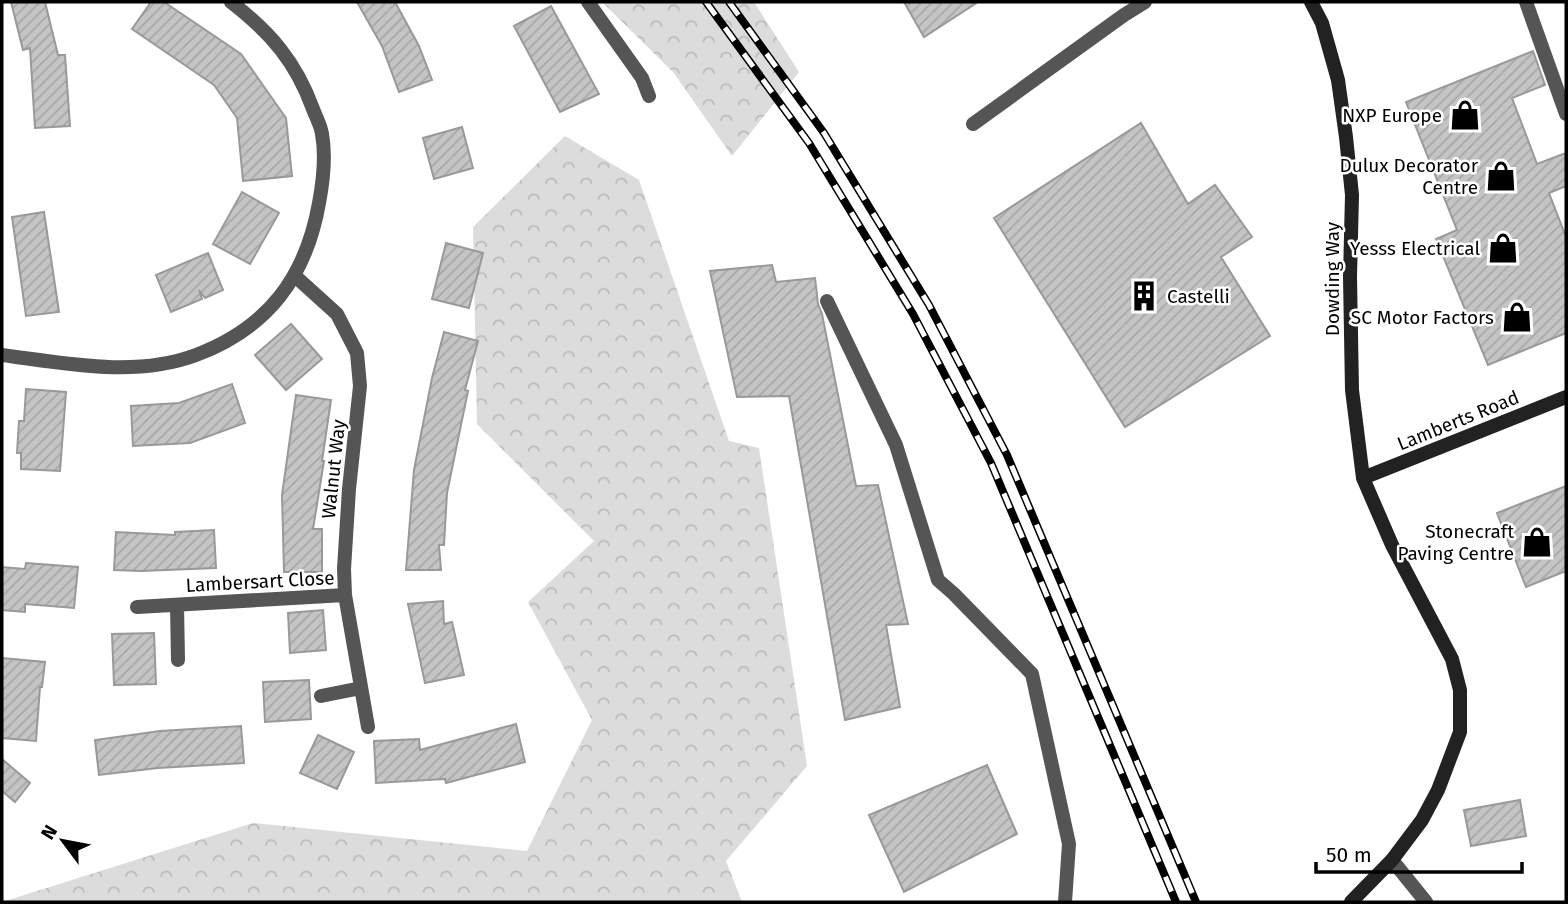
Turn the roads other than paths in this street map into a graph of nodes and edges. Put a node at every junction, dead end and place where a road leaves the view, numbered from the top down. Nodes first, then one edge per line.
1 (231, 2) edge
2 (588, 2) edge
3 (1145, 2) edge
4 (1311, 2) edge
5 (1526, 2) edge
6 (649, 96) dead end
7 (1566, 114) edge
8 (973, 124) dead end
9 (295, 276) junction
10 (827, 301) dead end
11 (2, 355) edge
12 (1566, 397) edge
13 (1363, 478) junction
14 (345, 595) junction
15 (177, 605) junction
16 (137, 607) dead end
17 (178, 660) dead end
18 (360, 688) junction
19 (321, 696) dead end
20 (368, 727) dead end
21 (1392, 860) junction
22 (1065, 902) edge
23 (1351, 902) edge
24 (1426, 902) edge

1 - 9 street
2 - 6 street
3 - 8 street
4 - 13 street, Dowding Way
5 - 7 street
9 - 11 street
9 - 14 street, Walnut Way
10 - 22 street
12 - 13 street, Lamberts Road
13 - 21 street, Dowding Way
14 - 15 street, Lambersart Close
14 - 18 street, Walnut Way
15 - 16 street, Lambersart Close
15 - 17 street, Lambersart Close
18 - 19 street
18 - 20 street, Walnut Way
21 - 23 street, Dowding Way
21 - 24 street

